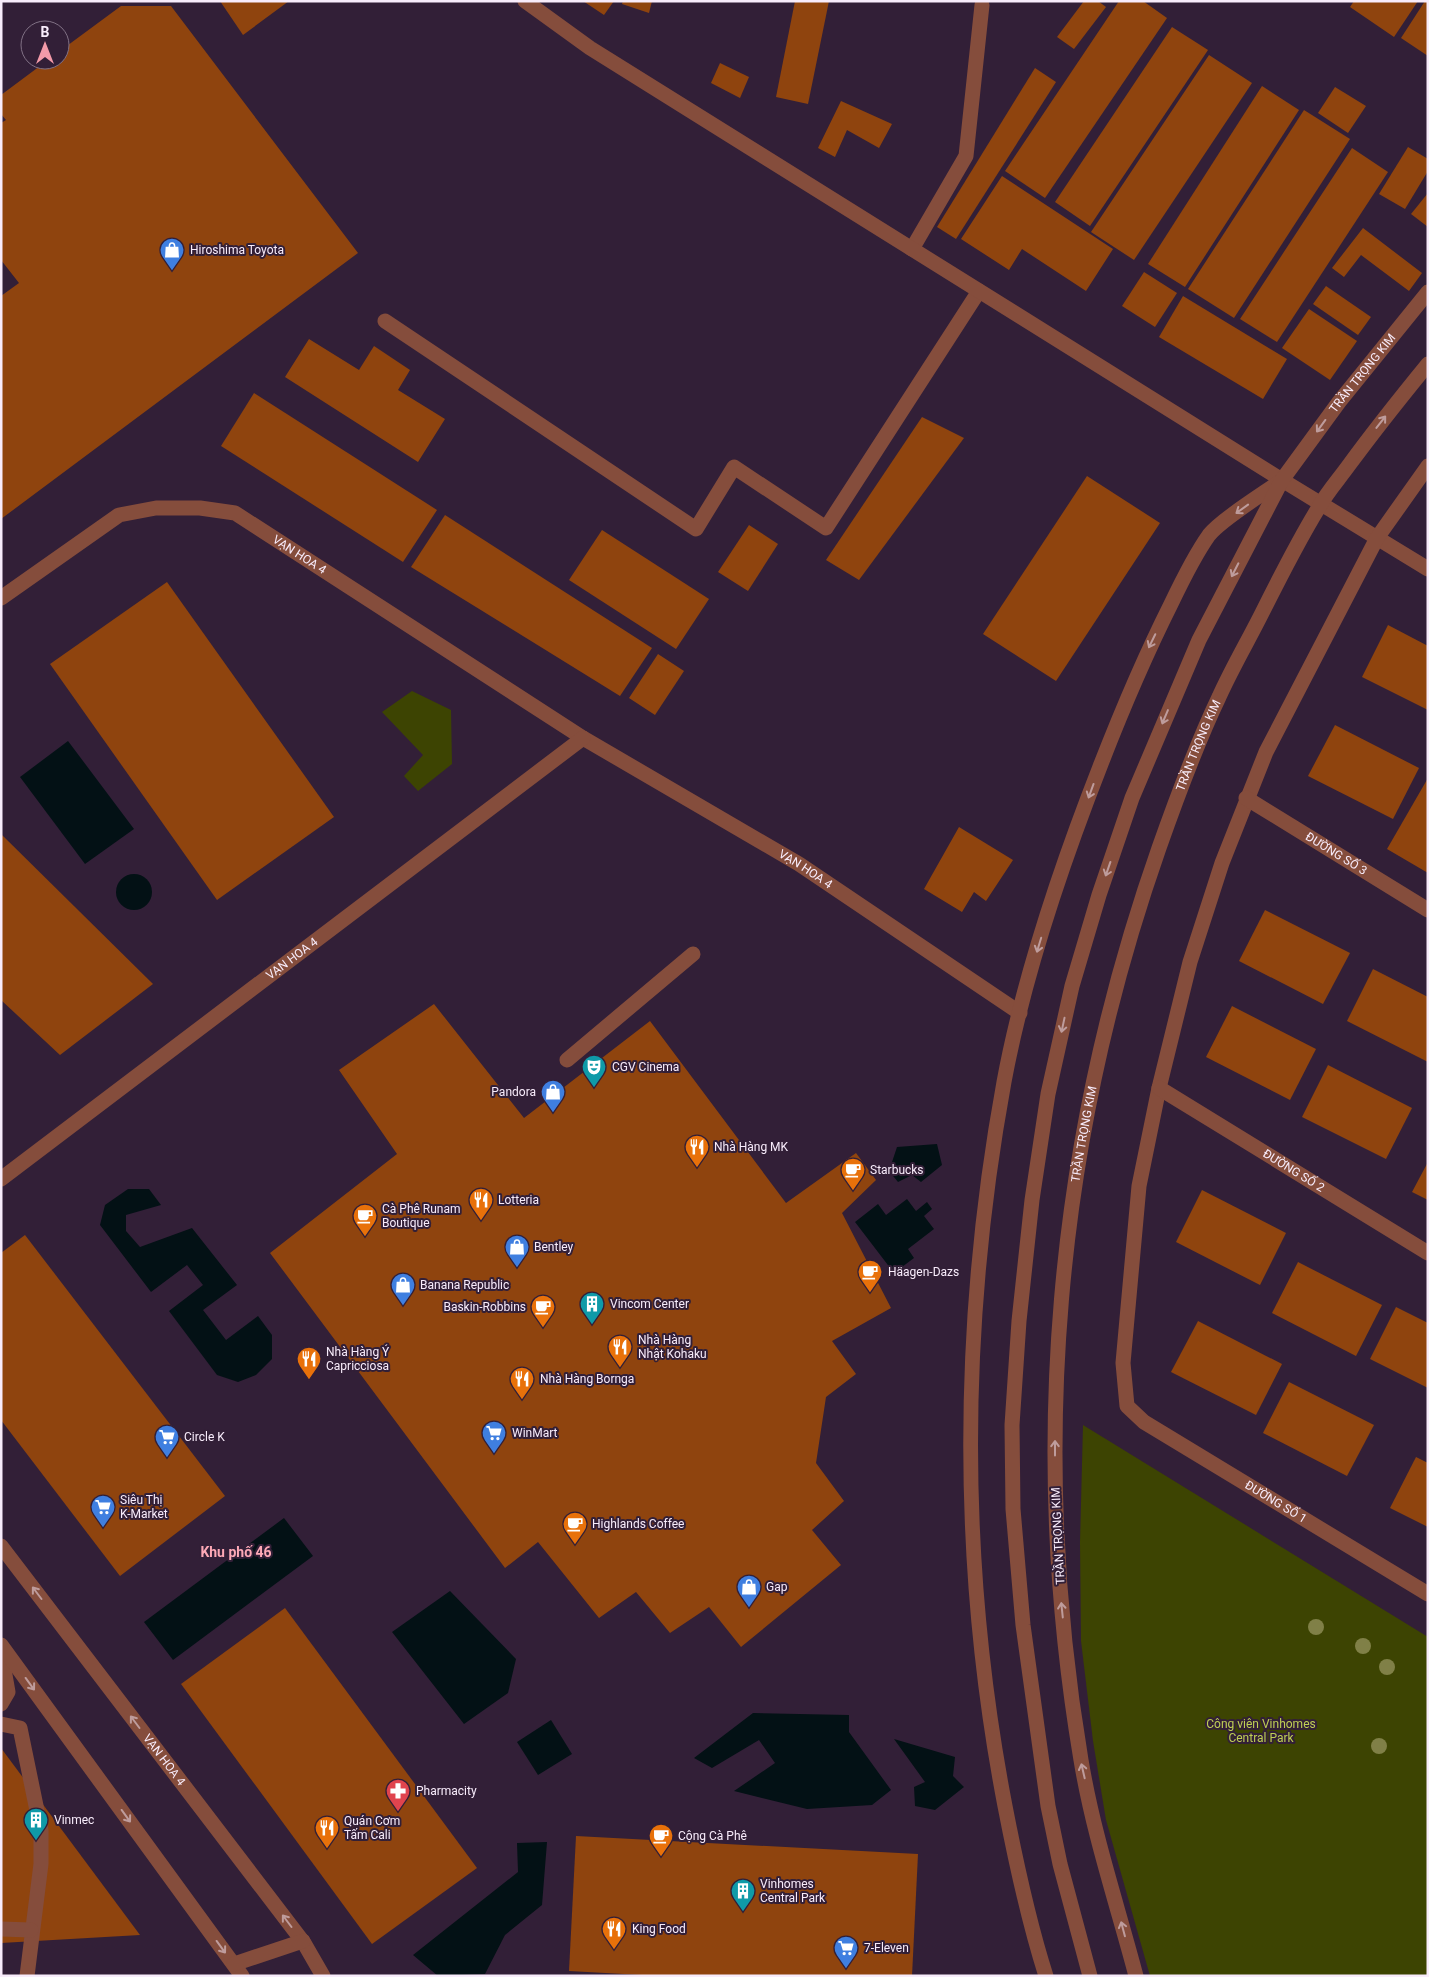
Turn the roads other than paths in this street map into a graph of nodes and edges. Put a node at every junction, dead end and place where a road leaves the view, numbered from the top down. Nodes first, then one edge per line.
1 (525, 1) edge
2 (982, 5) dead end
3 (912, 249) junction
4 (979, 290) junction
5 (1428, 292) edge
6 (385, 321) dead end
7 (1428, 364) edge
8 (1428, 466) edge
9 (1282, 480) junction
10 (1320, 504) junction
11 (1377, 538) junction
12 (1428, 569) edge
13 (1, 598) edge
14 (583, 738) junction
15 (1246, 798) junction
16 (1428, 910) edge
17 (694, 954) dead end
18 (1020, 1013) junction
19 (567, 1060) dead end
20 (1159, 1088) junction
21 (1, 1179) edge
22 (1428, 1253) edge
23 (1, 1546) edge
24 (1428, 1594) edge
25 (1, 1645) edge
26 (1, 1652) edge
27 (1, 1704) edge
28 (1, 1724) edge
29 (1, 1929) edge
30 (31, 1930) junction
31 (303, 1941) junction
32 (238, 1970) edge
33 (27, 1976) edge
34 (323, 1976) edge
35 (1046, 1976) edge
36 (1090, 1976) edge
37 (1136, 1976) edge

1 - 3 street
2 - 3 street
3 - 4 street
4 - 6 street
4 - 9 street
5 -> 9 street, TRẦN TRỌNG KIM
10 -> 7 street, TRẦN TRỌNG KIM
8 - 11 street
9 - 10 street
9 -> 18 street, TRẦN TRỌNG KIM
9 -> 36 street, TRẦN TRỌNG KIM
10 - 11 street
37 -> 10 street, TRẦN TRỌNG KIM
11 - 12 street
11 - 15 street
13 - 14 street, VẠN HOA 4
14 - 18 street, VẠN HOA 4
14 - 21 street, VẠN HOA 4
15 - 16 street, ĐƯỜNG SỐ 3
15 - 20 street
17 - 19 street
18 - 35 street, TRẦN TRỌNG KIM
20 - 22 street, ĐƯỜNG SỐ 2
20 - 24 street, ĐƯỜNG SỐ 1
31 -> 23 street, VẠN HOA 4
25 -> 32 street
26 - 27 street
28 - 30 street
29 - 30 street
30 - 33 street
31 - 32 street
31 - 34 street, VẠN HOA 4

